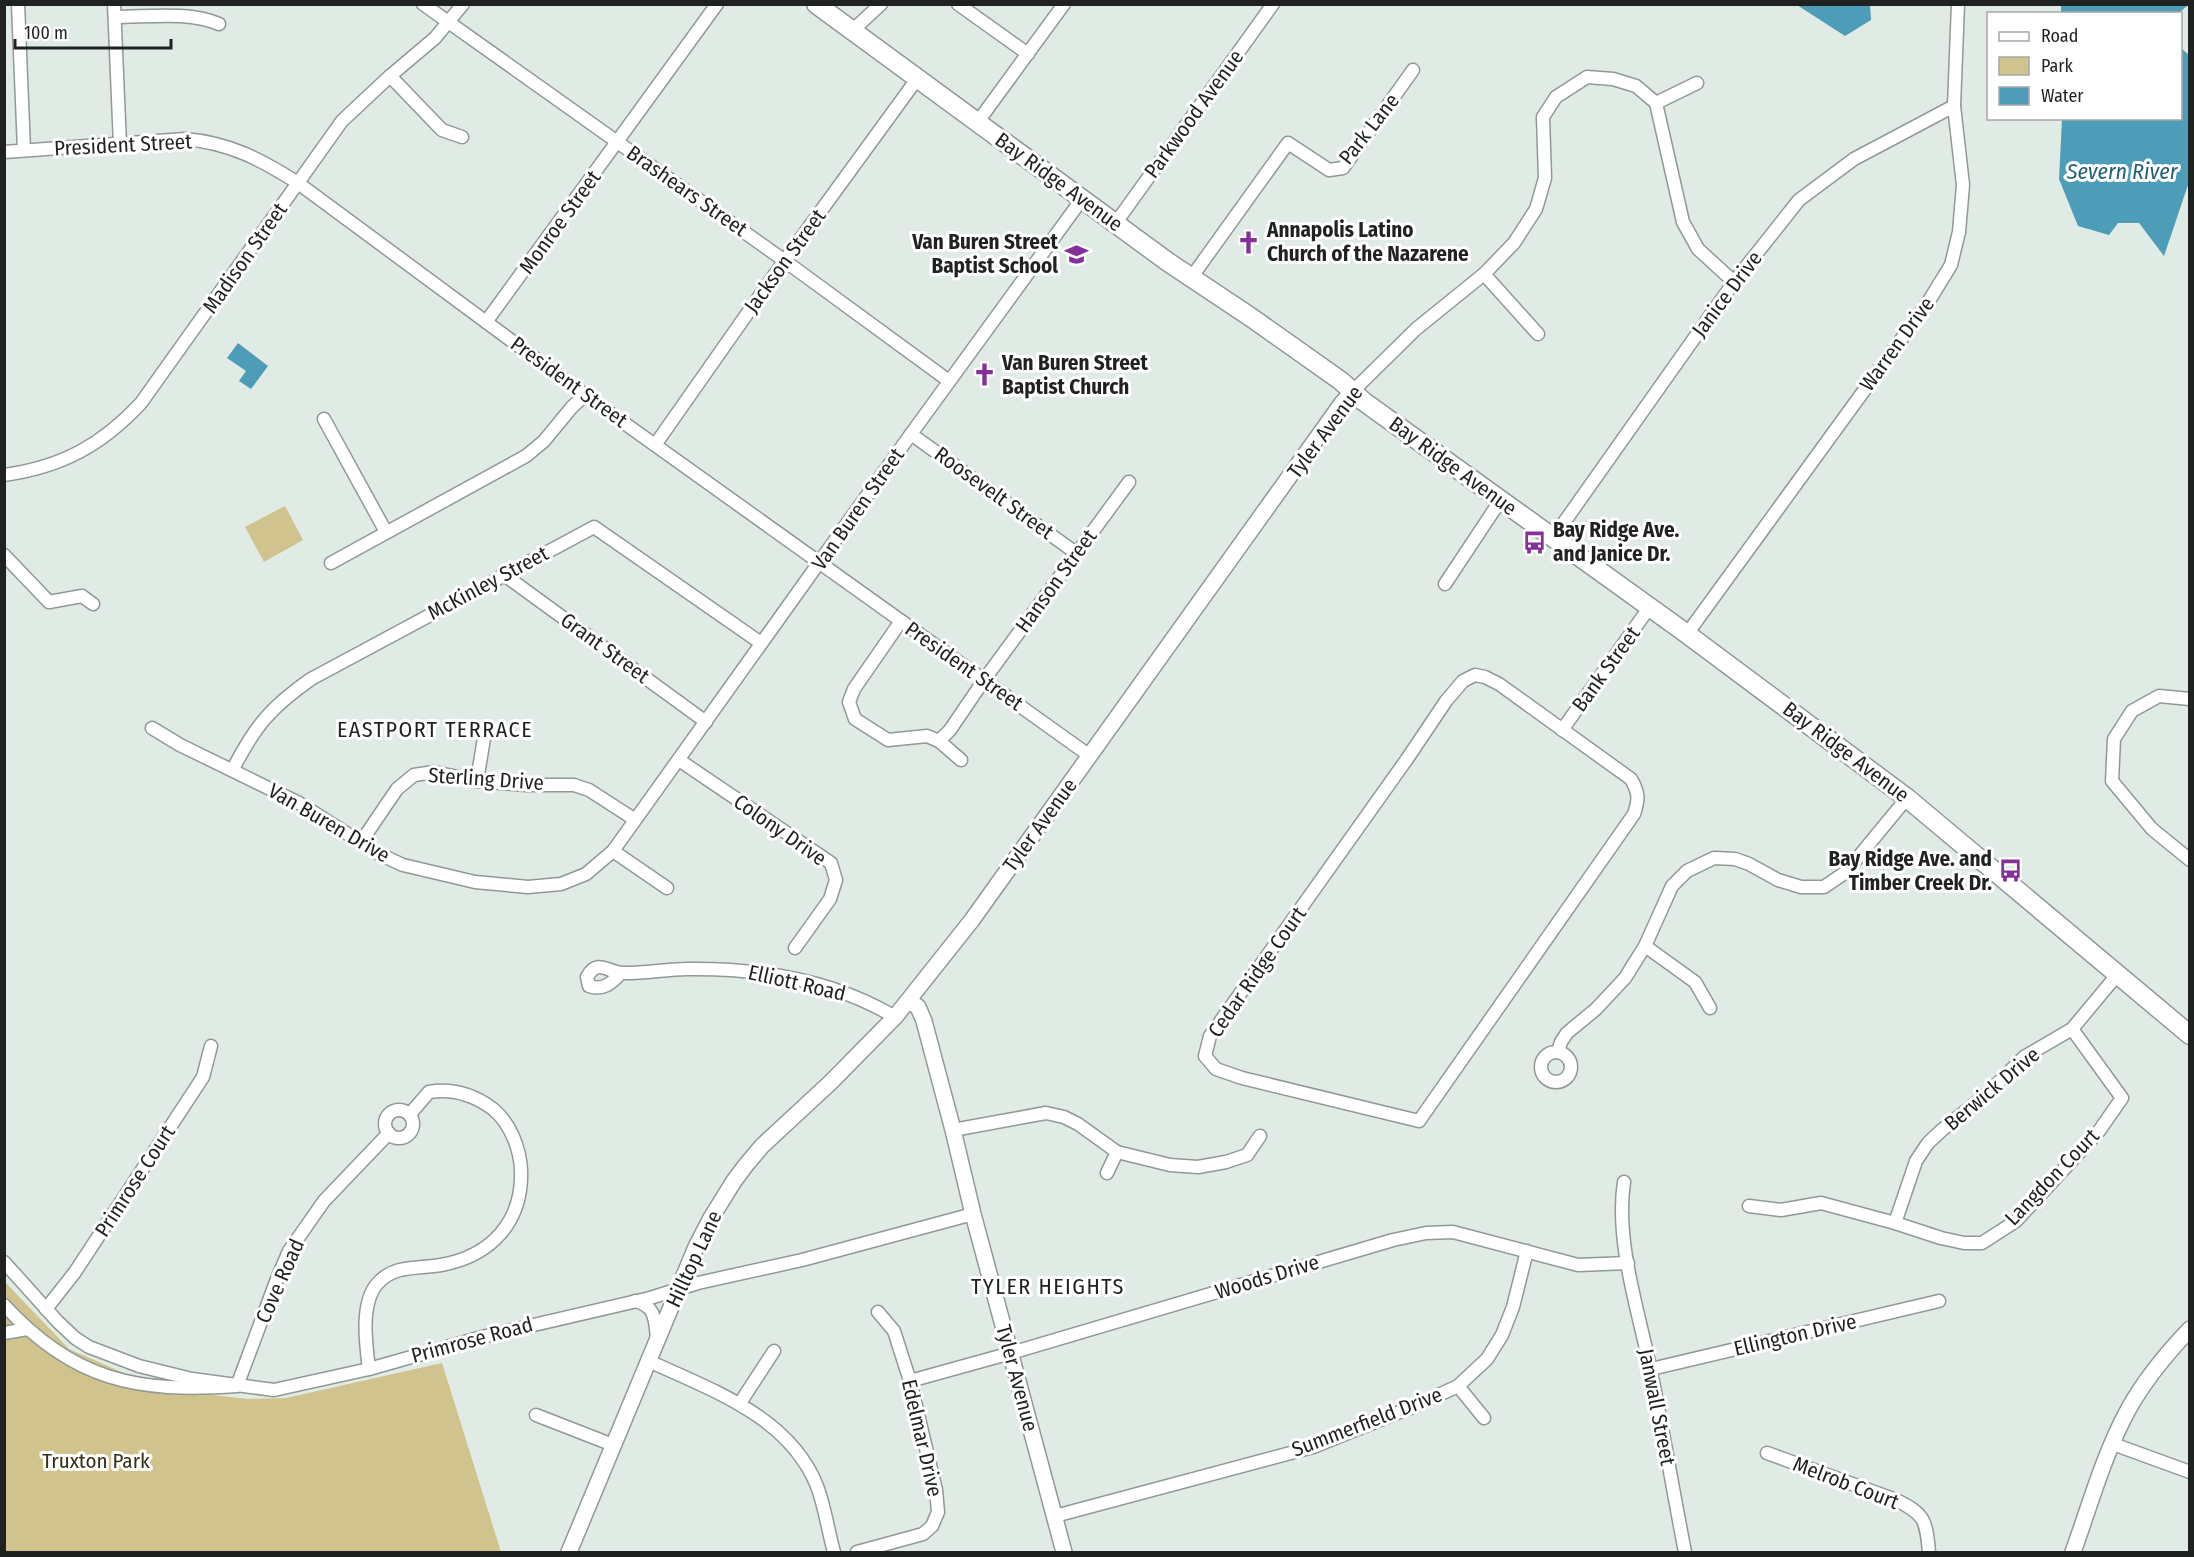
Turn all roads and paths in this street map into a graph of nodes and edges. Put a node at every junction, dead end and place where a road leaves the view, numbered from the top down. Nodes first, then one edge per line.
1 (18, 4) edge
2 (423, 4) edge
3 (463, 4) edge
4 (717, 4) edge
5 (816, 4) edge
6 (881, 4) edge
7 (958, 4) edge
8 (1064, 4) edge
9 (1273, 4) edge
10 (1958, 4) edge
11 (114, 11) edge
12 (449, 23) junction
13 (219, 24) dead end
14 (853, 30) junction
15 (1028, 54) junction
16 (1413, 70) dead end
17 (390, 76) junction
18 (917, 80) junction
19 (1697, 83) dead end
20 (1656, 103) junction
21 (1954, 106) junction
22 (976, 123) junction
23 (462, 137) dead end
24 (618, 142) junction
25 (120, 145) junction
26 (24, 150) junction
27 (4, 152) edge
28 (298, 183) junction
29 (1082, 200) junction
30 (1115, 224) junction
31 (785, 261) junction
32 (1484, 274) junction
33 (1191, 278) junction
34 (1734, 282) junction
35 (486, 322) junction
36 (1538, 334) dead end
37 (949, 381) junction
38 (1352, 392) junction
39 (585, 395) junction
40 (324, 419) dead end
41 (911, 434) junction
42 (655, 444) junction
43 (4, 475) edge
44 (1129, 482) dead end
45 (1500, 501) junction
46 (386, 532) junction
47 (1553, 538) junction
48 (1076, 553) junction
49 (4, 555) edge
50 (330, 563) dead end
51 (820, 563) junction
52 (503, 574) junction
53 (1445, 584) dead end
54 (93, 604) dead end
55 (1649, 608) junction
56 (901, 621) junction
57 (1687, 634) junction
58 (761, 643) junction
59 (984, 680) junction
60 (2188, 699) edge
61 (706, 722) junction
62 (152, 728) dead end
63 (1562, 730) junction
64 (484, 738) dead end
65 (939, 741) junction
66 (1090, 756) junction
67 (961, 759) dead end
68 (679, 760) junction
69 (233, 769) junction
70 (477, 781) junction
71 (1907, 798) junction
72 (634, 819) junction
73 (361, 842) junction
74 (613, 851) junction
75 (2190, 860) edge
76 (668, 888) dead end
77 (1645, 946) junction
78 (795, 948) dead end
79 (621, 973) dead end
80 (2117, 975) junction
81 (909, 1000) junction
82 (1710, 1008) dead end
83 (895, 1017) junction
84 (2072, 1029) junction
85 (2190, 1035) edge
86 (211, 1046) dead end
87 (1558, 1052) dead end
88 (410, 1114) junction
89 (953, 1130) junction
90 (389, 1133) junction
91 (1260, 1136) dead end
92 (1116, 1152) junction
93 (1107, 1173) dead end
94 (1624, 1182) dead end
95 (1749, 1206) dead end
96 (973, 1214) junction
97 (1894, 1223) junction
98 (1527, 1251) junction
99 (4, 1262) edge
100 (1628, 1263) junction
101 (679, 1288) junction
102 (635, 1300) junction
103 (1939, 1301) dead end
104 (4, 1305) edge
105 (46, 1309) junction
106 (878, 1312) dead end
107 (27, 1329) junction
108 (2190, 1329) edge
109 (4, 1333) edge
110 (657, 1341) junction
111 (774, 1351) dead end
112 (1011, 1353) junction
113 (649, 1361) junction
114 (369, 1369) junction
115 (1651, 1369) junction
116 (910, 1381) junction
117 (237, 1386) junction
118 (1458, 1386) junction
119 (740, 1403) junction
120 (536, 1414) dead end
121 (1484, 1418) dead end
122 (2113, 1444) junction
123 (613, 1445) junction
124 (1767, 1453) dead end
125 (2190, 1472) edge
126 (1055, 1516) junction
127 (570, 1552) edge
128 (834, 1552) edge
129 (857, 1552) edge
130 (1064, 1552) edge
131 (1684, 1552) edge
132 (1929, 1552) edge
133 (2073, 1552) edge

1 - 26 street
2 - 12 street, Brashears Street
3 - 12 street, Madison Street
4 - 24 street, Monroe Street
5 - 14 main road, Bay Ridge Avenue
6 - 14 street
7 - 15 street
8 - 15 street
9 - 30 street, Parkwood Avenue
10 - 21 street, Warren Drive
11 - 13 street
11 - 25 street
12 - 17 street, Madison Street
12 - 24 street, Brashears Street
14 - 18 main road, Bay Ridge Avenue
15 - 22 street
16 - 33 street, Park Lane
17 - 23 street
17 - 28 street, Madison Street
18 - 22 main road, Bay Ridge Avenue
18 - 31 street, Jackson Street
19 - 20 street
20 - 32 street, Tyler Avenue
20 - 34 street
21 - 34 street, Janice Drive
21 - 57 street, Warren Drive
22 - 29 main road, Bay Ridge Avenue
24 - 31 street, Brashears Street
24 - 35 street, Monroe Street
25 - 26 street, President Street
25 - 28 street, President Street
26 - 27 street, President Street
28 - 35 street, President Street
28 - 43 street, Madison Street
29 - 30 main road, Bay Ridge Avenue
29 - 37 street, Van Buren Street
30 - 33 main road, Bay Ridge Avenue
31 - 37 street, Brashears Street
31 - 42 street, Jackson Street
32 - 36 street
32 - 38 street, Tyler Avenue
33 - 38 main road, Bay Ridge Avenue
34 - 47 street, Janice Drive
35 - 39 street, President Street
37 - 41 street, Van Buren Street
38 - 45 main road, Bay Ridge Avenue
38 - 66 street, Tyler Avenue
39 - 42 street, President Street
39 - 46 street
40 - 46 street
41 - 48 street, Roosevelt Street
41 - 51 street, Van Buren Street
42 - 51 street, President Street
44 - 48 street, Hanson Street
45 - 47 main road, Bay Ridge Avenue
45 - 53 street
46 - 50 street
47 - 55 main road, Bay Ridge Avenue
48 - 59 street, Hanson Street
49 - 54 street
51 - 56 street, President Street
51 - 58 street, Van Buren Street
52 - 58 street, McKinley Street
52 - 61 street, Grant Street
52 - 69 street, McKinley Street
55 - 57 main road, Bay Ridge Avenue
55 - 63 street, Bank Street
56 - 59 street, President Street
56 - 65 street
57 - 71 main road, Bay Ridge Avenue
58 - 61 street, Van Buren Street
59 - 65 street, Hanson Street
59 - 66 street, President Street
60 - 75 street
61 - 68 street, Van Buren Street
62 - 69 street, Van Buren Drive
63 - 63 street, Cedar Ridge Court
64 - 70 street
65 - 67 street
66 - 81 street, Tyler Avenue
68 - 72 street, Van Buren Street
68 - 78 street, Colony Drive
69 - 73 street, Van Buren Drive
70 - 72 street, Sterling Drive
70 - 73 street, Sterling Drive
71 - 77 street
71 - 80 main road, Bay Ridge Avenue
72 - 74 street, Van Buren Drive
73 - 74 street, Van Buren Drive
74 - 76 street
77 - 82 street
77 - 87 street
79 - 83 street, Elliott Road
80 - 84 street, Berwick Drive
80 - 85 main road, Bay Ridge Avenue
81 - 83 street, Tyler Avenue
81 - 89 street, Tyler Avenue
83 - 101 street, Hilltop Lane
84 - 97 street, Berwick Drive
84 - 97 street, Langdon Court
86 - 105 street, Primrose Court
88 - 90 street
88 - 90 street
88 - 114 street
89 - 92 street
89 - 96 street, Tyler Avenue
90 - 117 street, Cove Road
91 - 92 street
92 - 93 street
94 - 100 street, Janwall Street
95 - 97 street, Langdon Court
96 - 101 street, Primrose Road
96 - 112 street, Tyler Avenue
98 - 100 street, Woods Drive
98 - 112 street, Woods Drive
98 - 118 street, Summerfield Drive
99 - 105 street, Primrose Road
100 - 115 street, Janwall Street
101 - 102 street, Primrose Road
101 - 110 street, Hilltop Lane
102 - 110 street
102 - 114 street, Primrose Road
103 - 115 street, Ellington Drive
104 - 107 street
105 - 117 street, Primrose Road
106 - 116 street, Edelmar Drive
107 - 109 street
107 - 117 street
108 - 122 street
110 - 113 street, Hilltop Lane
111 - 119 street
112 - 116 street, Woods Drive
112 - 126 street, Tyler Avenue
113 - 119 street
113 - 123 street, Hilltop Lane
114 - 117 street, Primrose Road
115 - 131 street, Janwall Street
116 - 129 street, Edelmar Drive
118 - 121 street
118 - 126 street, Summerfield Drive
119 - 128 street
120 - 123 street
122 - 125 street
122 - 133 street
123 - 127 street, Hilltop Lane
124 - 132 street, Melrob Court
126 - 130 street, Tyler Avenue

